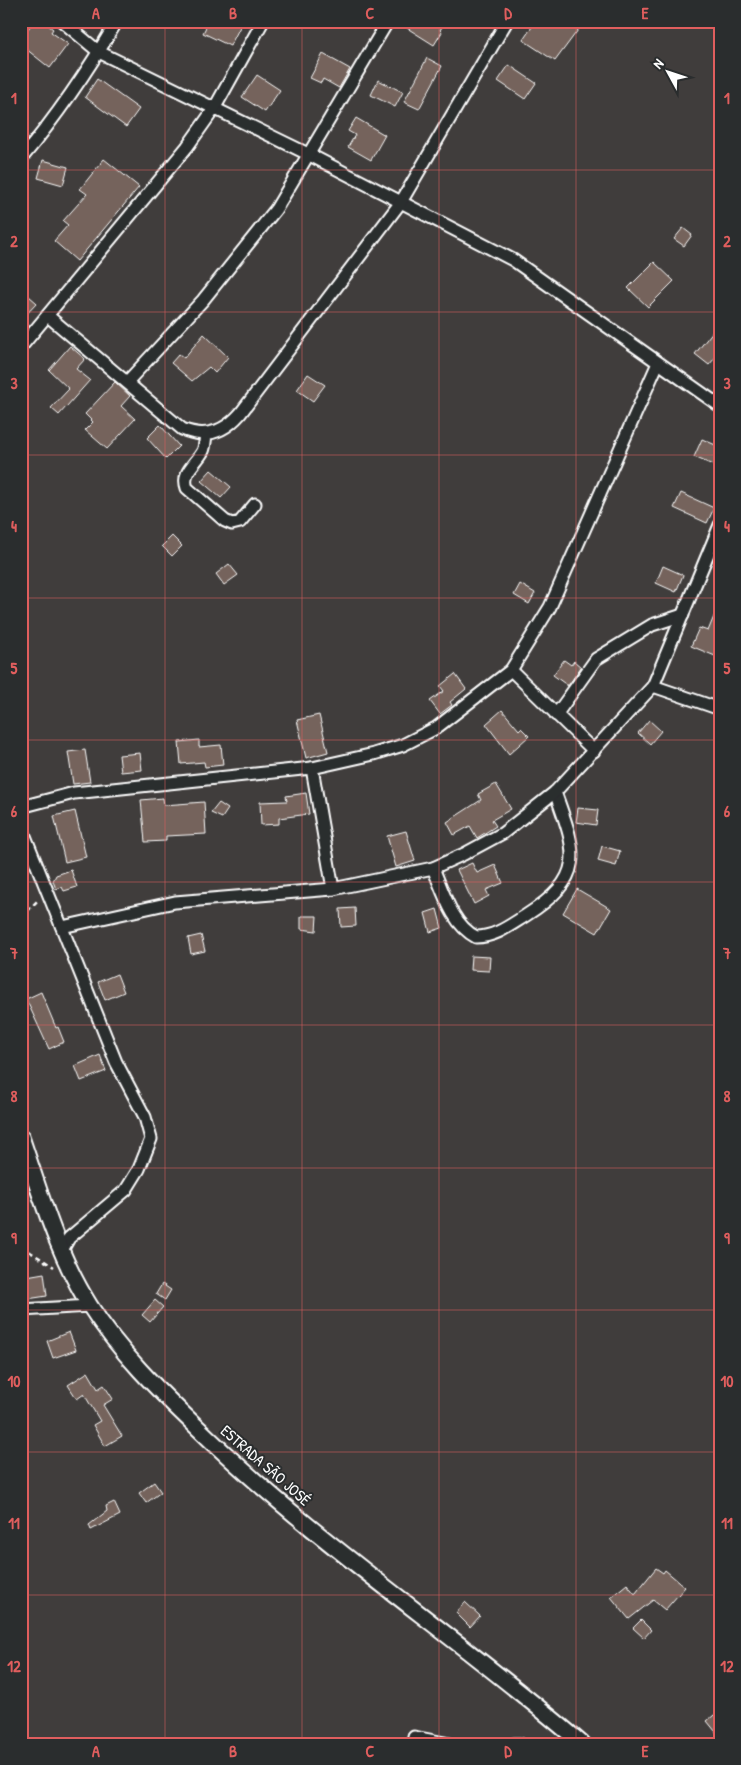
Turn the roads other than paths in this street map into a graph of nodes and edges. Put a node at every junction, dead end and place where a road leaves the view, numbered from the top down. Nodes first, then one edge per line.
1 (62, 21) edge
2 (117, 21) edge
3 (263, 21) edge
4 (388, 21) edge
5 (507, 21) edge
6 (99, 52) junction
7 (214, 109) junction
8 (310, 155) junction
9 (21, 159) edge
10 (401, 202) junction
11 (48, 316) junction
12 (21, 347) edge
13 (658, 363) junction
14 (127, 382) junction
15 (720, 406) edge
16 (206, 434) junction
17 (256, 504) dead end
18 (719, 530) edge
19 (683, 615) junction
20 (510, 670) junction
21 (653, 686) junction
22 (720, 709) edge
23 (556, 716) junction
24 (594, 751) junction
25 (312, 768) junction
26 (554, 792) junction
27 (21, 807) edge
28 (21, 826) edge
29 (433, 868) junction
30 (333, 889) junction
31 (62, 927) junction
32 (21, 1137) edge
33 (61, 1252) junction
34 (90, 1306) junction
35 (21, 1310) edge
36 (414, 1737) dead end
37 (450, 1744) edge
38 (514, 1744) edge
39 (520, 1744) edge
40 (582, 1744) edge

1 - 6 street
2 - 6 street
3 - 7 street
4 - 8 street
5 - 10 street
6 - 7 street
6 - 9 street
7 - 8 street
7 - 11 street
8 - 10 street
8 - 14 street
10 - 13 street
10 - 16 street
11 - 12 street
11 - 14 street
13 - 15 street
13 - 20 street
14 - 16 street
16 - 17 street
18 - 19 street
19 - 21 street
19 - 23 street
20 - 23 street
20 - 25 street
21 - 22 street
21 - 24 street
23 - 24 street
24 - 26 street
25 - 27 street
25 - 30 street
26 - 29 street
26 - 29 street
28 - 31 street
29 - 30 street
30 - 31 street
31 - 33 street
32 - 33 street, ESTRADA SÃO JOSÉ
33 - 34 street, ESTRADA SÃO JOSÉ
34 - 35 street
34 - 40 street, ESTRADA SÃO JOSÉ
36 - 37 street
38 - 39 street

